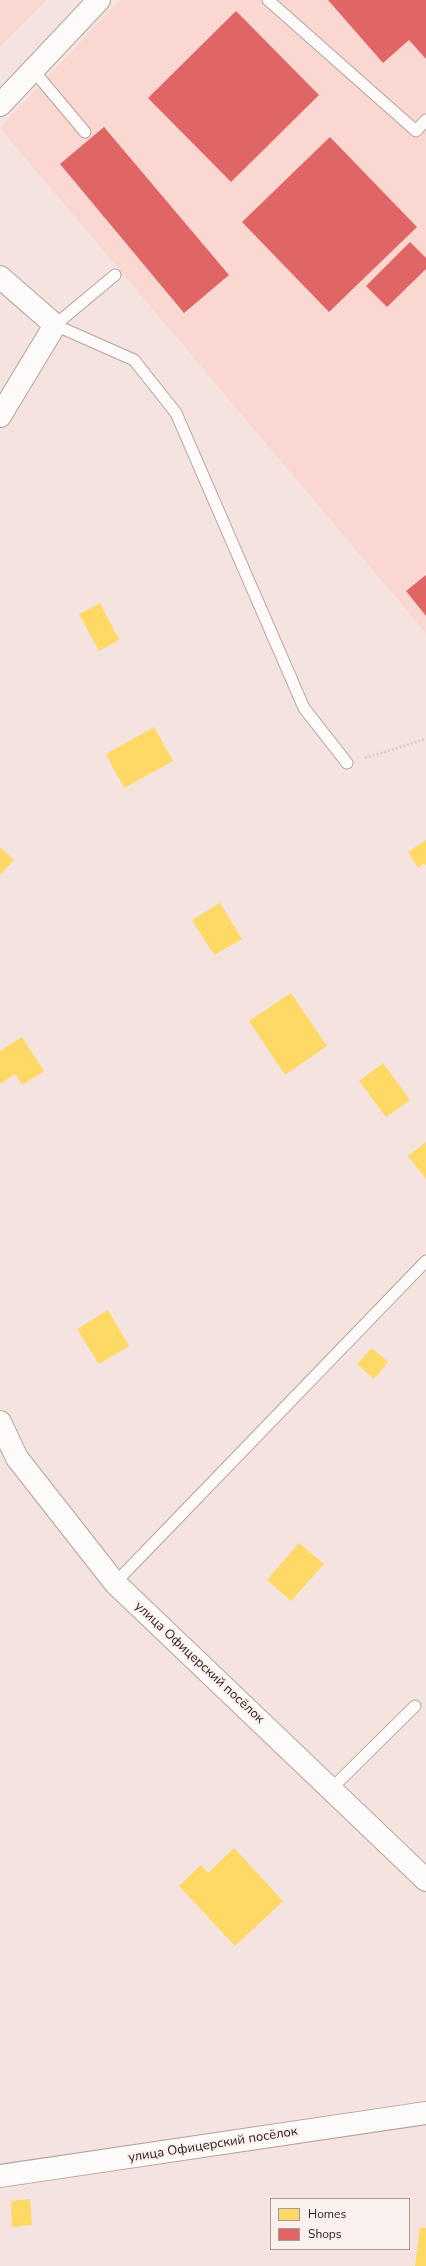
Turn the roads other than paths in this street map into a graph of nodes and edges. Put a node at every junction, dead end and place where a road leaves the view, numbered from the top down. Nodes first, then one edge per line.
1 (99, 0) edge
2 (268, 0) edge
3 (33, 70) junction
4 (0, 105) edge
5 (426, 120) edge
6 (85, 132) dead end
7 (115, 275) dead end
8 (0, 277) edge
9 (55, 325) junction
10 (0, 416) edge
11 (347, 763) road end
12 (426, 1261) edge
13 (0, 1422) edge
14 (115, 1583) junction
15 (415, 1706) dead end
16 (332, 1788) junction
17 (426, 1880) edge
18 (426, 2113) edge
19 (0, 2176) edge

1 - 3 street
2 - 5 lane
3 - 4 street
3 - 6 lane
7 - 9 lane
8 - 9 street
9 - 10 street
9 - 11 lane
12 - 14 lane
13 - 14 street, улица Офицерский посёлок
14 - 16 street, улица Офицерский посёлок
15 - 16 lane
16 - 17 street, улица Офицерский посёлок
18 - 19 street, улица Офицерский посёлок

